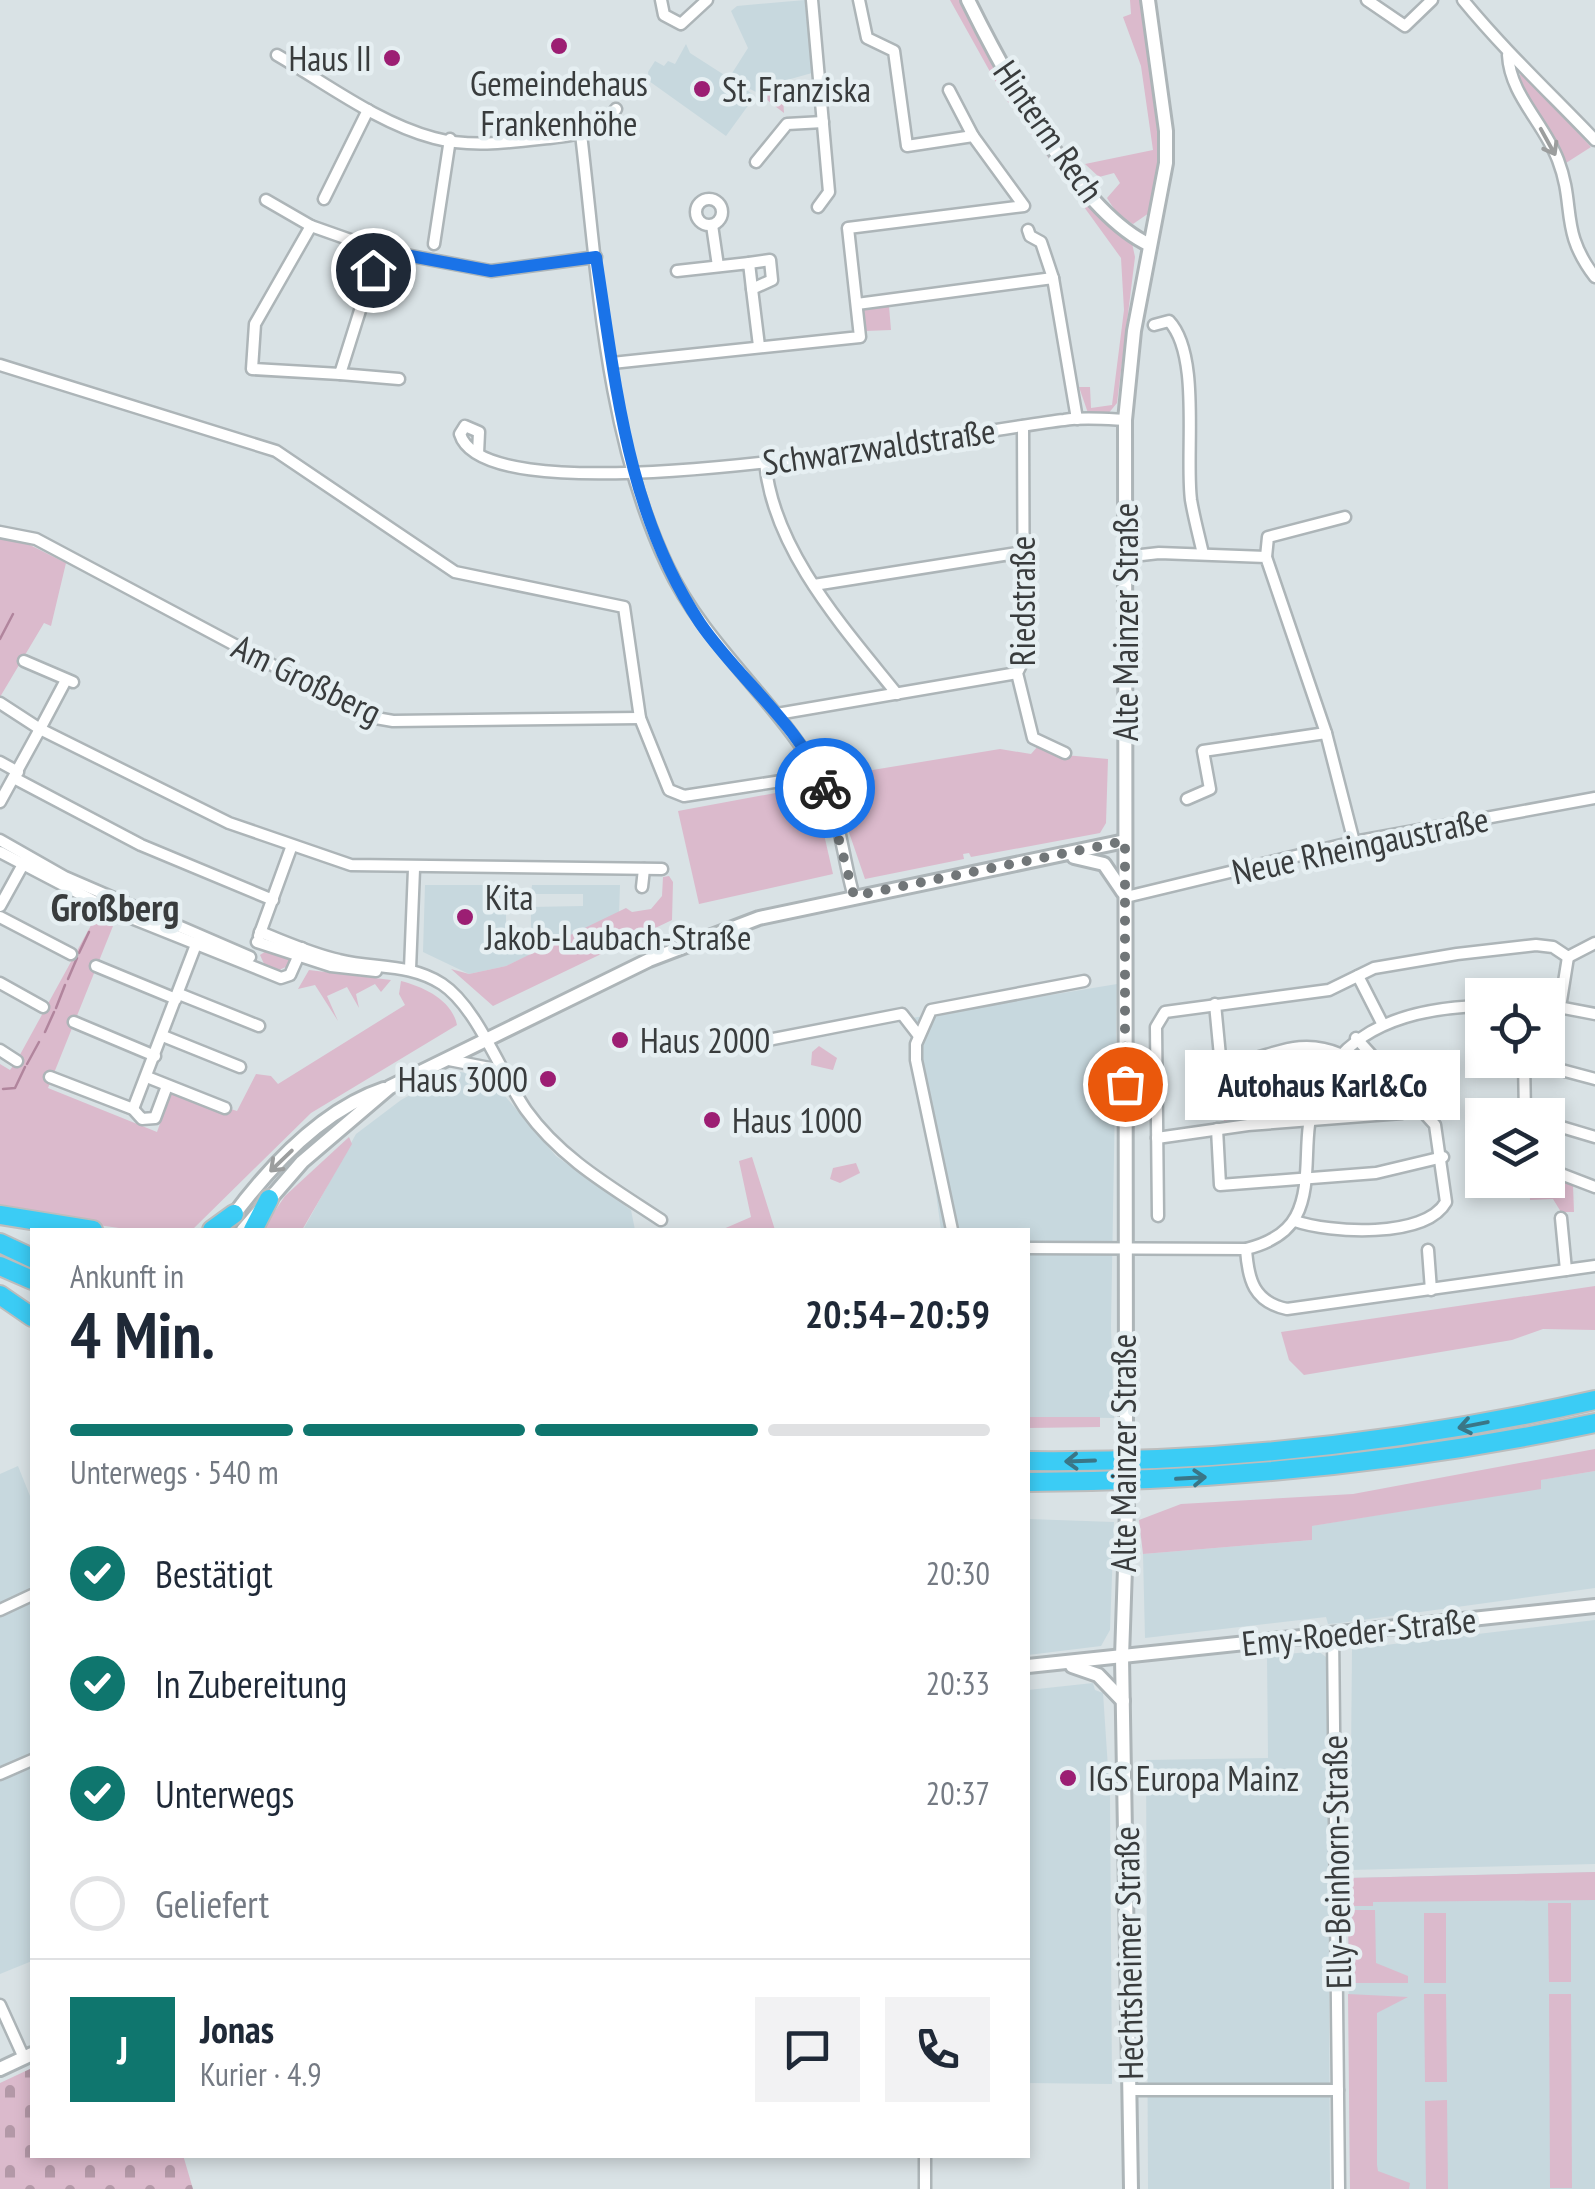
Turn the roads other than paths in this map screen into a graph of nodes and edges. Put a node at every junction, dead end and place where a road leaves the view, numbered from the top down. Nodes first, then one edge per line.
1 (661, 0) edge
2 (707, 0) edge
3 (812, 0) edge
4 (859, 0) edge
5 (968, 0) edge
6 (1148, 0) edge
7 (1368, 0) edge
8 (1432, 0) edge
9 (1463, 0) edge
10 (277, 55) dead end
11 (1508, 55) junction
12 (948, 90) dead end
13 (616, 108) dead end
14 (368, 110) junction
15 (823, 122) junction
16 (581, 134) junction
17 (973, 136) junction
18 (450, 139) junction
19 (1595, 140) edge
20 (756, 162) dead end
21 (324, 199) dead end
22 (266, 200) dead end
23 (818, 207) dead end
24 (712, 225) dead end
25 (311, 226) junction
26 (1028, 230) dead end
27 (434, 244) dead end
28 (1150, 244) junction
29 (379, 250) junction
30 (596, 257) junction
31 (749, 262) junction
32 (718, 266) junction
33 (677, 271) dead end
34 (1595, 276) edge
35 (1053, 278) junction
36 (752, 289) junction
37 (857, 304) junction
38 (1154, 325) dead end
39 (758, 346) junction
40 (612, 364) junction
41 (0, 365) edge
42 (340, 374) junction
43 (399, 378) dead end
44 (1077, 419) junction
45 (1125, 420) junction
46 (1023, 426) junction
47 (478, 454) dead end
48 (765, 462) junction
49 (632, 474) junction
50 (1345, 517) dead end
51 (0, 532) edge
52 (1023, 552) junction
53 (1203, 554) junction
54 (1124, 557) junction
55 (1266, 558) junction
56 (814, 585) junction
57 (24, 661) dead end
58 (1017, 673) junction
59 (897, 694) junction
60 (0, 703) edge
61 (778, 714) junction
62 (640, 718) junction
63 (40, 729) junction
64 (1326, 733) junction
65 (1065, 753) dead end
66 (0, 762) edge
67 (820, 775) junction
68 (16, 776) junction
69 (1187, 798) dead end
70 (1595, 798) edge
71 (0, 802) edge
72 (0, 840) edge
73 (1125, 841) junction
74 (1354, 842) junction
75 (291, 848) junction
76 (0, 852) edge
77 (1057, 856) junction
78 (25, 861) junction
79 (414, 869) junction
80 (644, 869) junction
81 (662, 869) dead end
82 (642, 887) dead end
83 (854, 896) junction
84 (1126, 896) junction
85 (272, 900) junction
86 (0, 906) edge
87 (0, 917) edge
88 (258, 937) junction
89 (197, 942) junction
90 (1595, 943) edge
91 (300, 952) junction
92 (71, 954) dead end
93 (1568, 957) junction
94 (248, 961) junction
95 (96, 966) dead end
96 (404, 968) junction
97 (1358, 976) junction
98 (1562, 978) edge
99 (1084, 981) dead end
100 (0, 983) edge
101 (178, 997) junction
102 (1215, 1004) junction
103 (43, 1006) dead end
104 (1465, 1008) edge
105 (1565, 1008) edge
106 (1595, 1014) edge
107 (74, 1022) dead end
108 (1382, 1023) junction
109 (259, 1026) dead end
110 (731, 1034) dead end
111 (163, 1036) junction
112 (919, 1036) junction
113 (482, 1038) junction
114 (1356, 1038) junction
115 (0, 1050) edge
116 (1340, 1054) junction
117 (155, 1056) junction
118 (16, 1060) dead end
119 (434, 1062) junction
120 (240, 1067) dead end
121 (501, 1070) junction
122 (1565, 1071) edge
123 (50, 1077) dead end
124 (148, 1077) junction
125 (1595, 1079) edge
126 (167, 1086) junction
127 (390, 1087) junction
128 (1415, 1100) junction
129 (225, 1108) dead end
130 (132, 1109) junction
131 (1310, 1121) junction
132 (1565, 1127) edge
133 (1217, 1129) junction
134 (1595, 1136) edge
135 (1157, 1138) junction
136 (1443, 1157) junction
137 (1305, 1176) junction
138 (1565, 1176) edge
139 (1595, 1187) edge
140 (269, 1199) junction
141 (0, 1215) edge
142 (1158, 1216) dead end
143 (1561, 1218) dead end
144 (662, 1220) dead end
145 (1294, 1220) junction
146 (233, 1225) edge
147 (81, 1228) edge
148 (254, 1228) edge
149 (952, 1228) edge
150 (0, 1243) edge
151 (1030, 1248) edge
152 (1123, 1249) junction
153 (1246, 1249) junction
154 (1428, 1250) dead end
155 (30, 1257) edge
156 (0, 1266) edge
157 (1595, 1266) edge
158 (1566, 1270) junction
159 (30, 1279) edge
160 (1431, 1290) junction
161 (0, 1294) edge
162 (30, 1315) edge
163 (1595, 1400) edge
164 (1595, 1423) edge
165 (1030, 1461) edge
166 (1030, 1482) edge
167 (30, 1596) edge
168 (1595, 1606) edge
169 (0, 1610) edge
170 (1333, 1634) junction
171 (1122, 1657) junction
172 (1065, 1664) junction
173 (1030, 1666) edge
174 (1123, 1700) junction
175 (30, 1761) edge
176 (0, 1774) edge
177 (0, 2005) edge
178 (28, 2056) edge
179 (0, 2069) edge
180 (1129, 2090) junction
181 (1338, 2090) junction
182 (925, 2158) edge
183 (925, 2189) edge
184 (1131, 2189) edge
185 (1339, 2189) edge

1 - 2 street
3 - 15 street
4 - 17 street
5 - 28 street, Hinterm Rech
6 - 28 street, Alte Mainzer Straße
7 - 8 street
9 - 11 street
10 - 14 street
11 - 19 street
11 -> 34 street
12 - 17 street
13 - 16 street
14 - 18 street
14 - 21 street
15 - 20 street
15 - 23 street
16 - 18 street
16 - 30 street
17 - 37 street
18 - 27 street
22 - 25 street
24 - 32 street
25 - 29 street
25 - 42 street
26 - 35 street
28 - 45 street, Alte Mainzer Straße
29 - 30 street
29 - 42 street
30 - 40 street
31 - 32 street
31 - 36 street
31 - 36 street
32 - 33 street
35 - 37 street
35 - 44 street
36 - 39 street
37 - 39 street
38 - 53 street
39 - 40 street
40 - 49 street
41 - 62 street
42 - 43 street
44 - 45 street, Schwarzwaldstraße
44 - 46 street, Schwarzwaldstraße
45 - 54 street, Alte Mainzer Straße
46 - 48 street, Schwarzwaldstraße
46 - 52 street, Riedstraße
47 - 49 street, Schwarzwaldstraße
48 - 49 street, Schwarzwaldstraße
48 - 56 street
49 - 61 street
50 - 55 street
51 - 62 street, Am Großberg
52 - 56 street
52 - 58 street, Riedstraße
53 - 54 street
53 - 55 street
54 - 73 street, Alte Mainzer Straße
55 - 64 street
56 - 59 street
57 - 63 street
58 - 59 street
58 - 65 street, Riedstraße
59 - 61 street
60 - 63 street
61 - 67 street
62 - 67 street
63 - 68 street
63 - 75 street
64 - 69 street
64 - 74 street
66 - 68 street
67 - 83 street
68 - 71 street
68 - 85 street
70 - 74 street, Neue Rheingaustraße
72 - 78 street
73 - 77 street
73 - 84 street, Alte Mainzer Straße
74 - 84 street, Neue Rheingaustraße
75 - 79 street
75 - 85 street
76 - 78 street
77 - 83 street
77 - 84 street
78 - 86 street
78 - 89 street
79 - 80 street
79 - 96 street
80 - 81 street
80 - 82 street
83 - 113 street
84 - 152 street, Alte Mainzer Straße
85 - 88 street
87 - 92 street
88 - 91 street
88 - 94 street
89 - 94 street
89 - 101 street
90 - 93 street
91 - 94 street
91 - 96 street
93 - 97 street
93 - 98 street
95 - 101 street
96 - 113 street
97 - 102 street
97 - 108 street
99 - 112 street
100 - 103 street
101 - 109 street
101 - 111 street
102 - 116 street
102 - 135 street
104 - 108 street
105 - 106 street
107 - 117 street
108 - 114 street
110 - 112 street
111 - 117 street
111 - 120 street
112 - 149 street
113 - 119 street
113 - 121 street
114 - 116 street
114 - 128 street
115 - 118 street
116 - 131 street
117 - 124 street
119 - 121 street
119 - 127 street
121 - 144 street
122 - 125 street
123 - 130 street
124 - 126 street
124 - 130 street
126 - 129 street
126 - 130 street
127 - 140 street
127 -> 146 street
128 - 131 street
128 - 136 street
131 - 133 street
131 - 137 street
132 - 134 street
133 - 135 street
133 - 137 street
135 - 142 street
136 - 137 street
136 - 145 street
137 - 145 street
138 - 139 street
140 - 146 street
140 - 148 highway
141 - 147 highway
143 - 158 street
145 - 153 street
150 - 155 highway
151 - 152 street
152 - 153 street
152 - 171 street, Alte Mainzer Straße, bridge
153 - 160 street
154 - 160 street
156 - 159 highway
157 - 158 street
158 - 160 street
161 - 162 highway
163 -> 165 highway
166 -> 164 highway
167 - 169 street
168 - 170 street, Emy-Roeder-Straße
170 - 171 street, Emy-Roeder-Straße
170 - 181 street, Elly-Beinhorn-Straße
171 - 172 street, Emy-Roeder-Straße
171 - 174 street, Hechtsheimer Straße
172 - 173 street, Emy-Roeder-Straße
172 - 174 street
174 - 180 street, Hechtsheimer Straße
175 - 176 street
177 - 178 street
178 - 179 street
180 - 181 street
180 - 184 street, Hechtsheimer Straße
181 - 185 street, Elly-Beinhorn-Straße
182 - 183 street

